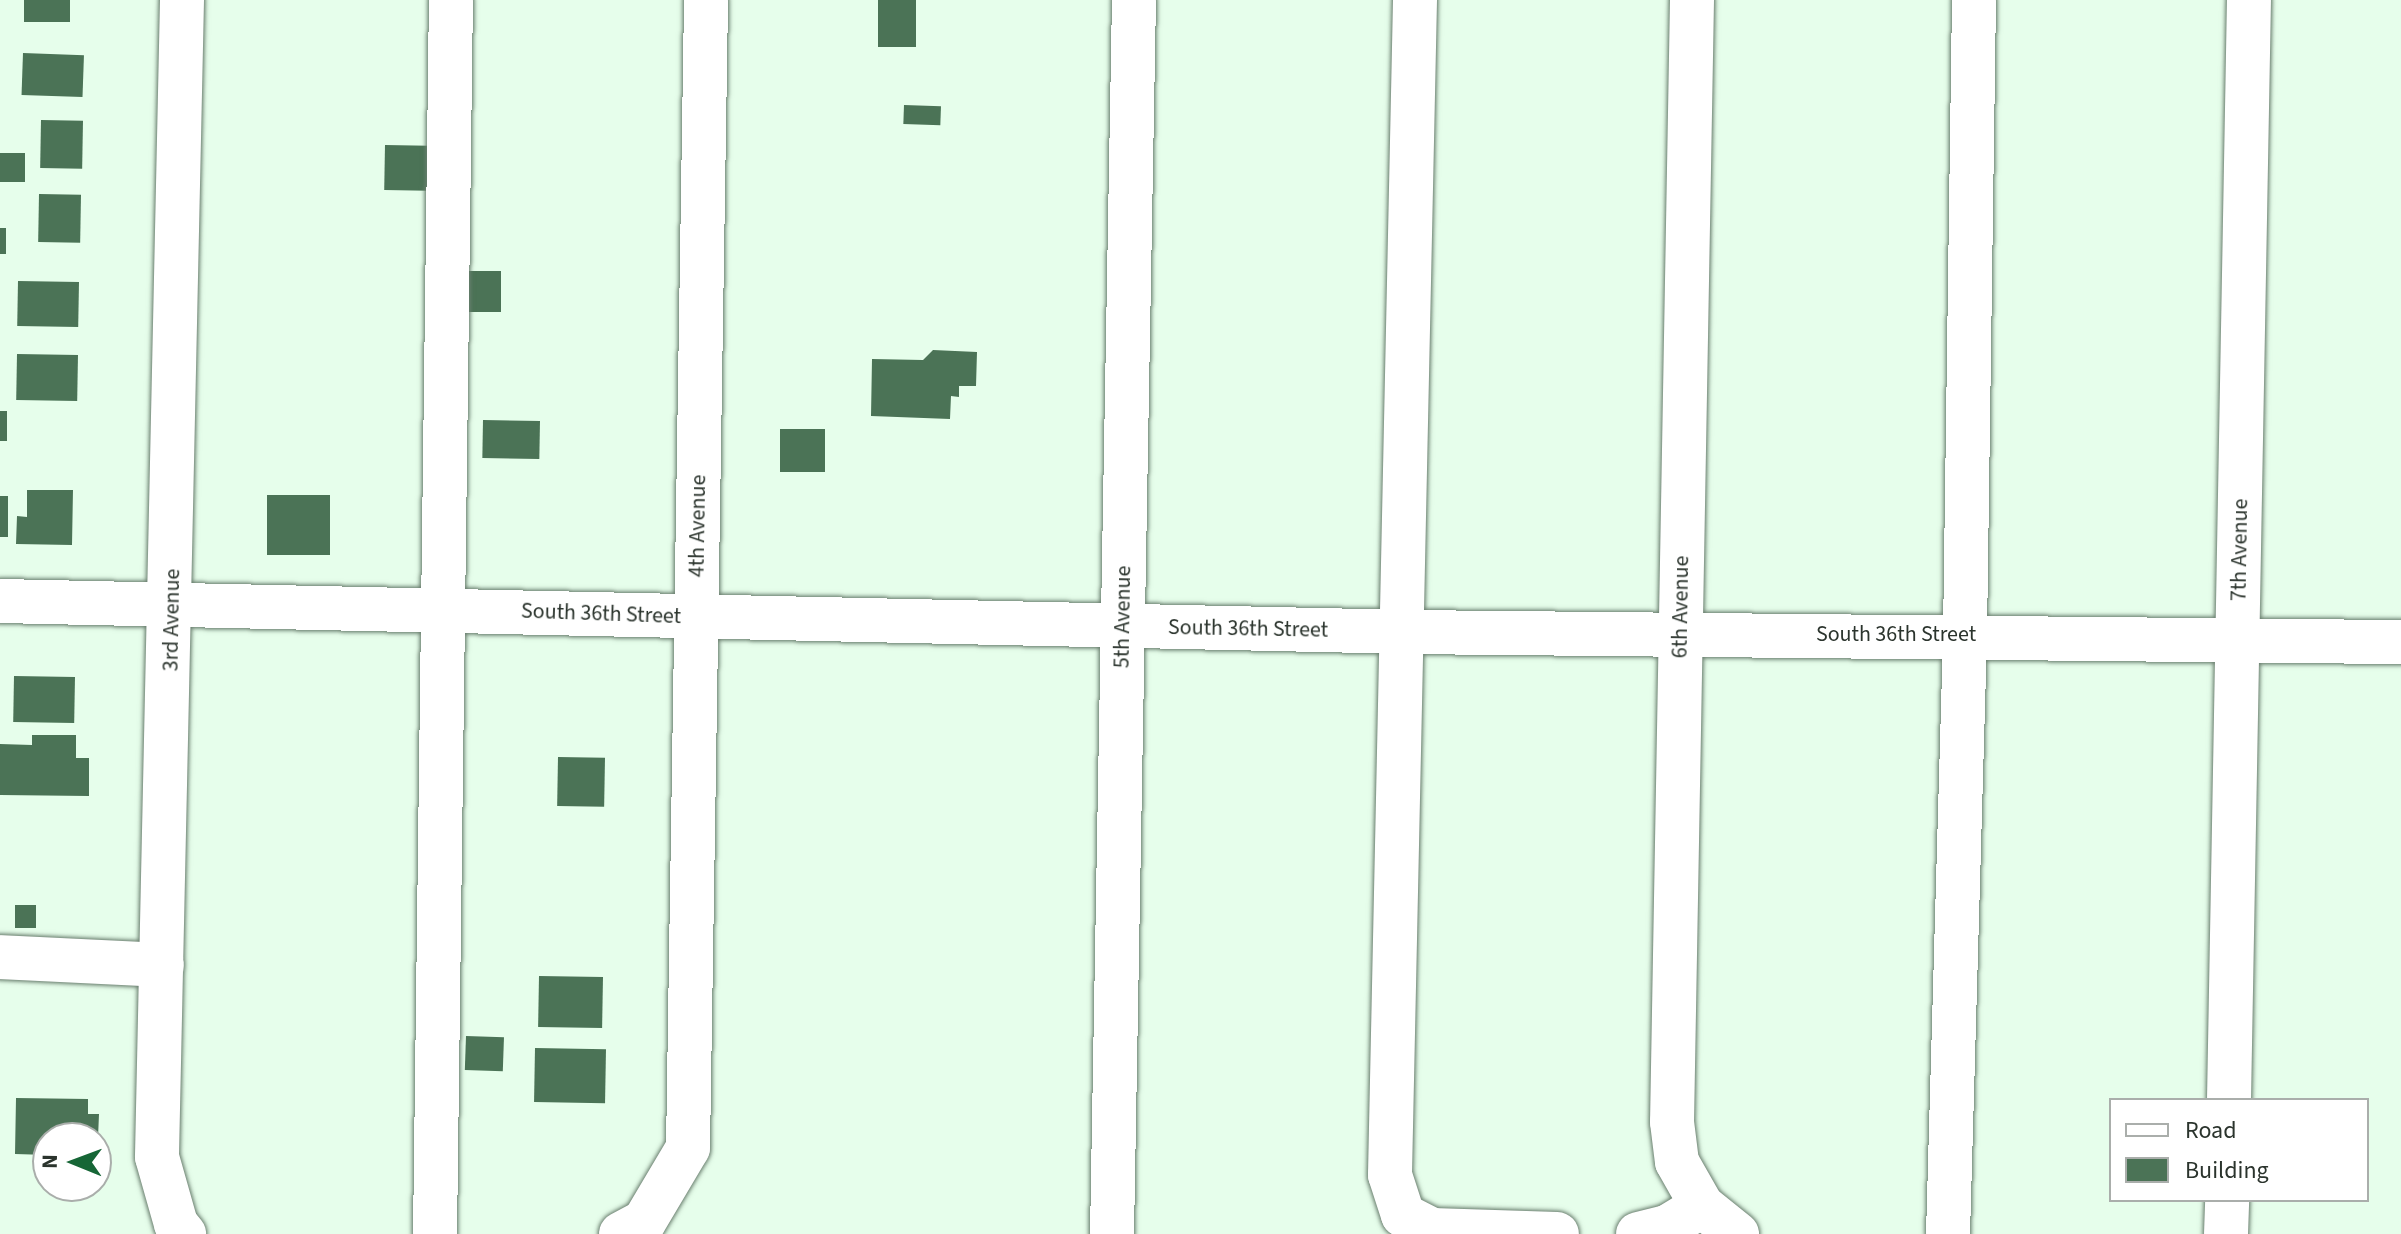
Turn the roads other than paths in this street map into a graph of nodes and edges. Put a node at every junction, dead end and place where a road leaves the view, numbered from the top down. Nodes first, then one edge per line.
1 (182, 0) edge
2 (451, 0) edge
3 (706, 0) edge
4 (1134, 0) edge
5 (1415, 0) edge
6 (1692, 0) edge
7 (1974, 0) edge
8 (2249, 0) edge
9 (0, 601) edge
10 (172, 604) junction
11 (443, 609) junction
12 (697, 617) junction
13 (1123, 627) junction
14 (1405, 632) junction
15 (1681, 635) junction
16 (1965, 635) junction
17 (2239, 638) junction
18 (2401, 642) edge
19 (0, 957) edge
20 (162, 965) junction
21 (2229, 1098) edge
22 (2227, 1202) edge
23 (1702, 1206) junction
24 (184, 1234) edge
25 (435, 1234) edge
26 (621, 1234) edge
27 (1112, 1234) edge
28 (1557, 1234) edge
29 (1638, 1234) edge
30 (1737, 1234) edge
31 (1948, 1234) edge
32 (2226, 1234) edge

1 - 10 street, 3rd Avenue
2 - 11 street
3 - 12 street, 4th Avenue
4 - 13 street, 5th Avenue
5 - 14 street
6 - 15 street, 6th Avenue
7 - 16 street
8 - 17 street, 7th Avenue
9 - 10 street, South 36th Street
10 - 11 street, South 36th Street
10 - 20 street, 3rd Avenue
11 - 12 street, South 36th Street
11 - 25 street
12 - 13 street, South 36th Street
12 - 26 street, 4th Avenue
13 - 14 street, South 36th Street
13 - 27 street, 5th Avenue
14 - 15 street, South 36th Street
14 - 28 street
15 - 16 street, South 36th Street
15 - 23 street, 6th Avenue
16 - 17 street, South 36th Street
16 - 31 street
17 - 18 street, South 36th Street
17 - 21 street, 7th Avenue
19 - 20 street
20 - 24 street, 3rd Avenue
22 - 32 street
23 - 29 street
23 - 30 street

